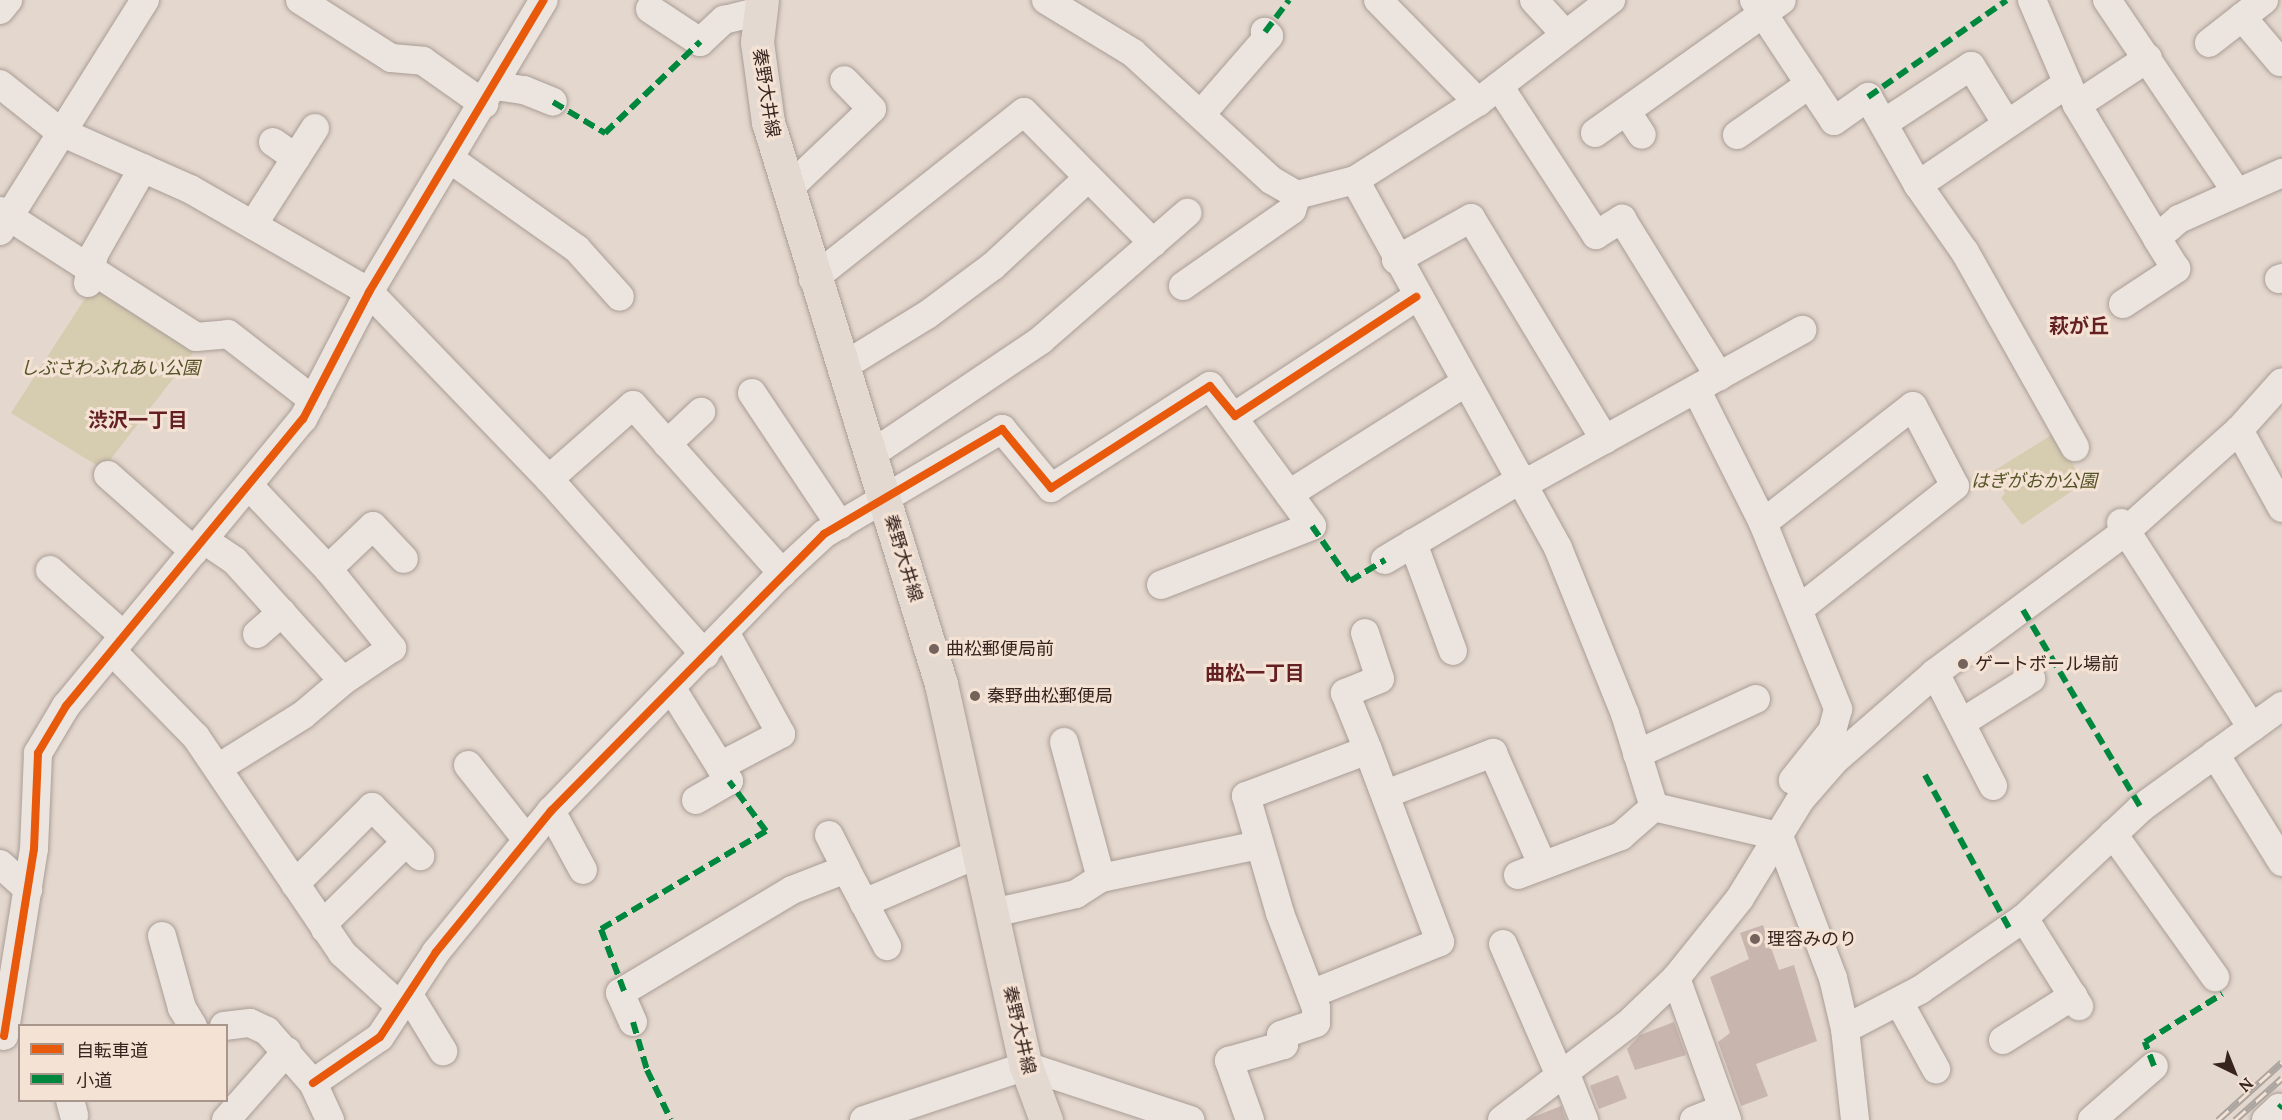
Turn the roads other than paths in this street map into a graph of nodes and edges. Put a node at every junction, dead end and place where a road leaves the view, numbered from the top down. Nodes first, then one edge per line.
1 (8, 0) edge
2 (145, 0) edge
3 (300, 0) edge
4 (544, 0) edge
5 (1046, 0) edge
6 (1378, 0) edge
7 (1534, 0) edge
8 (1611, 0) edge
9 (2032, 0) edge
10 (2107, 0) edge
11 (1766, 4) edge
12 (760, 5) edge
13 (2253, 8) edge
14 (650, 9) dead end
15 (0, 10) edge
16 (1265, 32) dead end
17 (1565, 34) junction
18 (2209, 43) dead end
19 (2148, 58) junction
20 (2280, 62) dead end
21 (844, 80) dead end
22 (0, 84) edge
23 (1810, 84) junction
24 (1488, 94) junction
25 (2072, 94) junction
26 (490, 95) junction
27 (553, 102) dead end
28 (1202, 113) junction
29 (1884, 123) junction
30 (2007, 124) junction
31 (315, 128) dead end
32 (59, 130) junction
33 (1595, 133) dead end
34 (1737, 135) dead end
35 (450, 159) junction
36 (143, 168) junction
37 (2282, 173) edge
38 (1089, 178) junction
39 (1355, 180) junction
40 (1918, 185) junction
41 (787, 190) junction
42 (2237, 193) junction
43 (1297, 195) junction
44 (1187, 213) dead end
45 (3, 220) edge
46 (253, 225) junction
47 (2157, 238) junction
48 (1153, 243) junction
49 (1396, 260) junction
50 (813, 279) junction
51 (90, 280) junction
52 (1183, 286) dead end
53 (369, 292) junction
54 (620, 297) dead end
55 (1416, 297) junction
56 (2122, 304) dead end
57 (1802, 330) dead end
58 (842, 367) junction
59 (1466, 382) junction
60 (2282, 382) edge
61 (1707, 383) junction
62 (752, 393) dead end
63 (313, 400) junction
64 (701, 412) dead end
65 (1235, 416) junction
66 (2239, 430) junction
67 (1605, 440) junction
68 (667, 444) junction
69 (2075, 447) dead end
70 (870, 454) junction
71 (108, 475) dead end
72 (549, 479) junction
73 (1525, 481) junction
74 (249, 486) junction
75 (1289, 494) junction
76 (886, 502) junction
77 (2282, 508) edge
78 (1763, 523) junction
79 (840, 525) junction
80 (2124, 527) junction
81 (1413, 543) junction
82 (199, 545) junction
83 (404, 560) dead end
84 (1385, 560) dead end
85 (328, 569) junction
86 (50, 570) dead end
87 (782, 573) junction
88 (1161, 585) dead end
89 (1799, 609) junction
90 (282, 612) junction
91 (1365, 633) dead end
92 (257, 634) dead end
93 (726, 634) junction
94 (118, 644) junction
95 (1453, 651) dead end
96 (705, 655) junction
97 (1935, 673) junction
98 (2031, 680) dead end
99 (343, 681) junction
100 (672, 689) junction
101 (1756, 699) dead end
102 (2282, 706) edge
103 (1960, 723) junction
104 (2252, 728) junction
105 (1064, 742) dead end
106 (1368, 750) junction
107 (1637, 754) junction
108 (2215, 754) junction
109 (468, 765) dead end
110 (720, 766) junction
111 (218, 768) junction
112 (1993, 786) dead end
113 (1386, 794) junction
114 (1801, 799) junction
115 (696, 800) dead end
116 (1654, 807) junction
117 (551, 811) junction
118 (2113, 834) junction
119 (829, 835) dead end
120 (1779, 836) junction
121 (527, 840) junction
122 (1259, 845) junction
123 (980, 854) junction
124 (2282, 862) edge
125 (0, 864) edge
126 (846, 869) junction
127 (583, 870) dead end
128 (1101, 878) junction
129 (295, 884) junction
130 (28, 889) junction
131 (864, 903) junction
132 (993, 913) junction
133 (2024, 918) junction
134 (325, 929) junction
135 (162, 936) dead end
136 (1503, 944) dead end
137 (887, 946) dead end
138 (2215, 977) dead end
139 (1676, 978) junction
140 (1311, 994) junction
141 (405, 1001) junction
142 (1899, 1002) junction
143 (633, 1022) dead end
144 (192, 1024) edge
145 (228, 1026) edge
146 (1845, 1029) junction
147 (8, 1036) edge
148 (2003, 1040) dead end
149 (443, 1051) dead end
150 (287, 1052) junction
151 (1026, 1066) junction
152 (2154, 1066) dead end
153 (1936, 1069) dead end
154 (1563, 1074) junction
155 (313, 1083) junction
156 (906, 1112) edge
157 (1725, 1114) edge
158 (226, 1120) edge
159 (330, 1120) edge
160 (864, 1120) edge
161 (1046, 1120) edge
162 (1190, 1120) edge
163 (1250, 1120) edge
164 (1502, 1120) edge
165 (1584, 1120) edge
166 (1694, 1120) edge
167 (1855, 1120) edge
168 (2092, 1120) edge

1 - 15 street
2 - 32 street
3 - 26 street
4 - 26 street
5 - 28 street
6 - 24 street
7 - 17 street
8 - 17 street
9 - 25 street
10 - 19 street
11 - 23 street
11 - 33 street
12 - 14 street
12 - 41 main road, 秦野大井線
13 - 18 street
13 - 20 street
16 - 28 street
17 - 24 street
19 - 25 street
19 - 42 street
21 - 41 street
22 - 32 street
23 - 29 street
23 - 34 street
24 - 39 street
24 - 61 street
25 - 30 street
25 - 47 street
26 - 27 street
26 - 35 street
28 - 43 street
29 - 30 street
29 - 40 street
30 - 40 street
31 - 46 street
32 - 36 street
32 - 45 street
35 - 53 street
35 - 54 street
36 - 46 street
36 - 51 street
37 - 42 street
38 - 48 street
38 - 50 street
38 - 58 street
39 - 43 street
39 - 49 street
40 - 69 street
41 - 50 main road, 秦野大井線
42 - 47 street
43 - 52 street
44 - 48 street
45 - 51 street
46 - 53 street
47 - 56 street
48 - 70 street
49 - 55 street
49 - 67 street
50 - 58 main road, 秦野大井線
51 - 63 street
53 - 63 street
53 - 72 street
55 - 59 street
55 - 65 street
57 - 61 street
58 - 70 main road, 秦野大井線
59 - 73 street
59 - 75 street
60 - 66 street
61 - 67 street
61 - 78 street
62 - 79 street
63 - 74 street
64 - 68 street
65 - 75 street
65 - 76 street
66 - 77 street
66 - 80 street
67 - 73 street
68 - 72 street
68 - 87 street
70 - 76 main road, 秦野大井線
71 - 82 street
72 - 96 street
73 - 81 street
73 - 107 street
74 - 82 street
74 - 85 street
75 - 88 street
76 - 79 street
76 - 123 main road, 秦野大井線
78 - 89 street
78 - 89 street
79 - 87 street
80 - 97 street
80 - 104 street
81 - 84 street
81 - 95 street
82 - 90 street
82 - 94 street
83 - 85 street
85 - 99 street
86 - 94 street
87 - 93 street
89 - 114 street
90 - 92 street
90 - 99 street
91 - 106 street
93 - 96 street
93 - 110 street
94 - 111 street
94 - 130 street
96 - 100 street
97 - 103 street
97 - 114 street
98 - 103 street
99 - 111 street
100 - 110 street
100 - 117 street
101 - 107 street
102 - 104 street
103 - 112 street
104 - 108 street
105 - 128 street
106 - 113 street
106 - 122 street
107 - 116 street
108 - 118 street
108 - 124 street
109 - 121 street
110 - 115 street
111 - 129 street
113 - 116 street
113 - 140 street
114 - 120 street
116 - 120 street
117 - 121 street
117 - 127 street
118 - 133 street
118 - 138 street
119 - 126 street
120 - 139 street
120 - 146 street
121 - 141 street
122 - 128 street
122 - 140 street
123 - 131 street
123 - 132 main road, 秦野大井線
125 - 130 street
126 - 131 street
126 - 143 street
128 - 132 street
129 - 134 street
129 - 134 street
130 - 147 street
131 - 137 street
132 - 151 main road, 秦野大井線
133 - 142 street
133 - 148 street
134 - 141 street
135 - 144 street
136 - 154 street
139 - 154 street
139 - 157 street
140 - 163 street
141 - 149 street
141 - 155 street
142 - 146 street
142 - 153 street
145 - 150 street
146 - 167 street
150 - 155 street
150 - 158 street
151 - 156 street
151 - 161 main road, 秦野大井線
151 - 162 street
152 - 168 street
154 - 164 street
154 - 165 street
155 - 159 street
156 - 160 street
157 - 166 street

